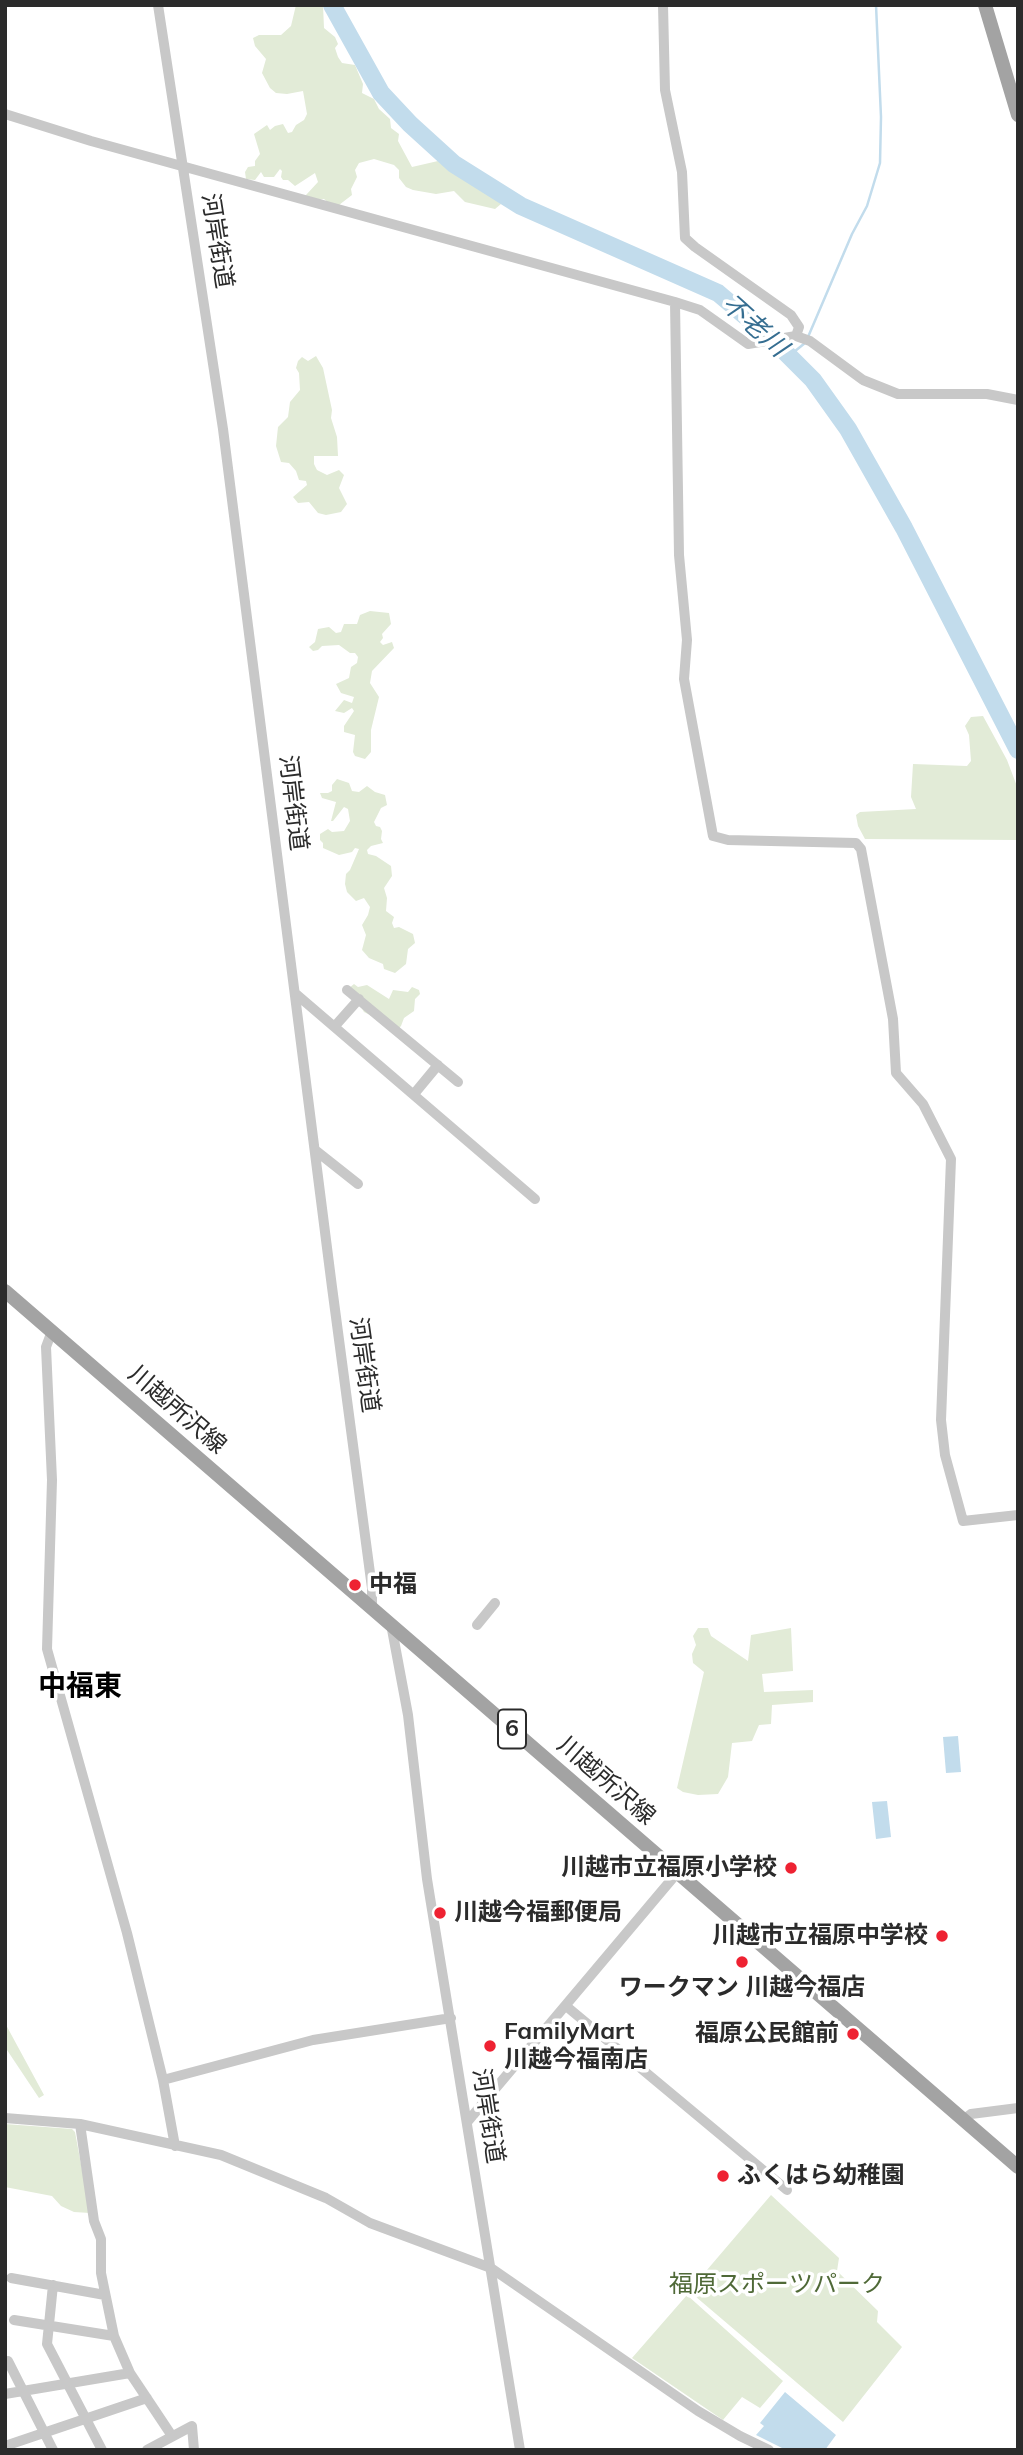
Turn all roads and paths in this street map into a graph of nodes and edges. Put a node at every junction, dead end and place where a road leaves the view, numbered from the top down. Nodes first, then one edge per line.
1 (158, 5) edge
2 (663, 5) edge
3 (985, 5) edge
4 (5, 114) edge
5 (1018, 115) edge
6 (184, 165) junction
7 (675, 302) junction
8 (796, 337) junction
9 (1018, 400) edge
10 (347, 990) dead end
11 (296, 994) junction
12 (359, 999) junction
13 (335, 1026) junction
14 (438, 1065) junction
15 (458, 1082) dead end
16 (414, 1094) junction
17 (315, 1150) junction
18 (358, 1184) dead end
19 (535, 1199) dead end
20 (5, 1291) edge
21 (52, 1331) junction
22 (1018, 1515) edge
23 (495, 1603) dead end
24 (372, 1607) junction
25 (391, 1624) junction
26 (477, 1625) dead end
27 (677, 1873) junction
28 (566, 2006) junction
29 (451, 2018) junction
30 (163, 2080) junction
31 (1018, 2108) edge
32 (5, 2118) edge
33 (963, 2120) junction
34 (468, 2122) junction
35 (80, 2124) junction
36 (175, 2146) junction
37 (1018, 2167) edge
38 (787, 2190) dead end
39 (491, 2268) junction
40 (10, 2278) dead end
41 (53, 2285) junction
42 (105, 2295) junction
43 (15, 2320) dead end
44 (48, 2325) junction
45 (114, 2336) junction
46 (8, 2361) dead end
47 (130, 2373) junction
48 (67, 2383) junction
49 (22, 2390) junction
50 (5, 2394) edge
51 (147, 2398) junction
52 (86, 2419) junction
53 (44, 2433) junction
54 (172, 2437) junction
55 (5, 2449) edge
56 (150, 2449) edge
57 (53, 2450) edge
58 (102, 2450) edge
59 (194, 2450) edge
60 (520, 2450) edge
61 (769, 2450) edge

1 - 6 street, 河岸街道
2 - 8 street
3 - 5 main road
4 - 6 street
6 - 7 street
6 - 11 street, 河岸街道
7 - 8 street
7 - 22 street
8 - 9 street
10 - 12 street
11 - 13 street
11 - 17 street, 河岸街道
12 - 13 street
12 - 14 street
13 - 16 street
14 - 15 street
14 - 16 street
16 - 19 street
17 - 18 street
17 - 24 street, 河岸街道
20 - 21 main road, 川越所沢線 / 6
21 - 24 main road, 川越所沢線 / 6
21 - 30 street
23 - 26 street
24 - 25 main road, 川越所沢線 / 6
25 - 27 main road, 川越所沢線 / 6
25 - 29 street, 河岸街道
27 - 28 street
27 - 33 main road, 川越所沢線 / 6
28 - 34 street
28 - 38 street
29 - 30 street
29 - 34 street, 河岸街道
30 - 36 street
31 - 33 street
32 - 35 street
33 - 37 main road, 川越所沢線 / 6
34 - 39 street, 河岸街道
35 - 36 street
35 - 42 street
36 - 39 street
39 - 60 street, 河岸街道
39 - 61 street
40 - 41 street
41 - 42 street
41 - 44 street
42 - 45 street
43 - 44 street
44 - 45 street
44 - 48 street
45 - 47 street
46 - 49 street
47 - 48 street
47 - 51 street
48 - 49 street
48 - 52 street
49 - 50 street
49 - 53 street
51 - 52 street
51 - 54 street
52 - 53 street
52 - 58 street
53 - 55 street
53 - 57 street
54 - 56 street
54 - 59 street

